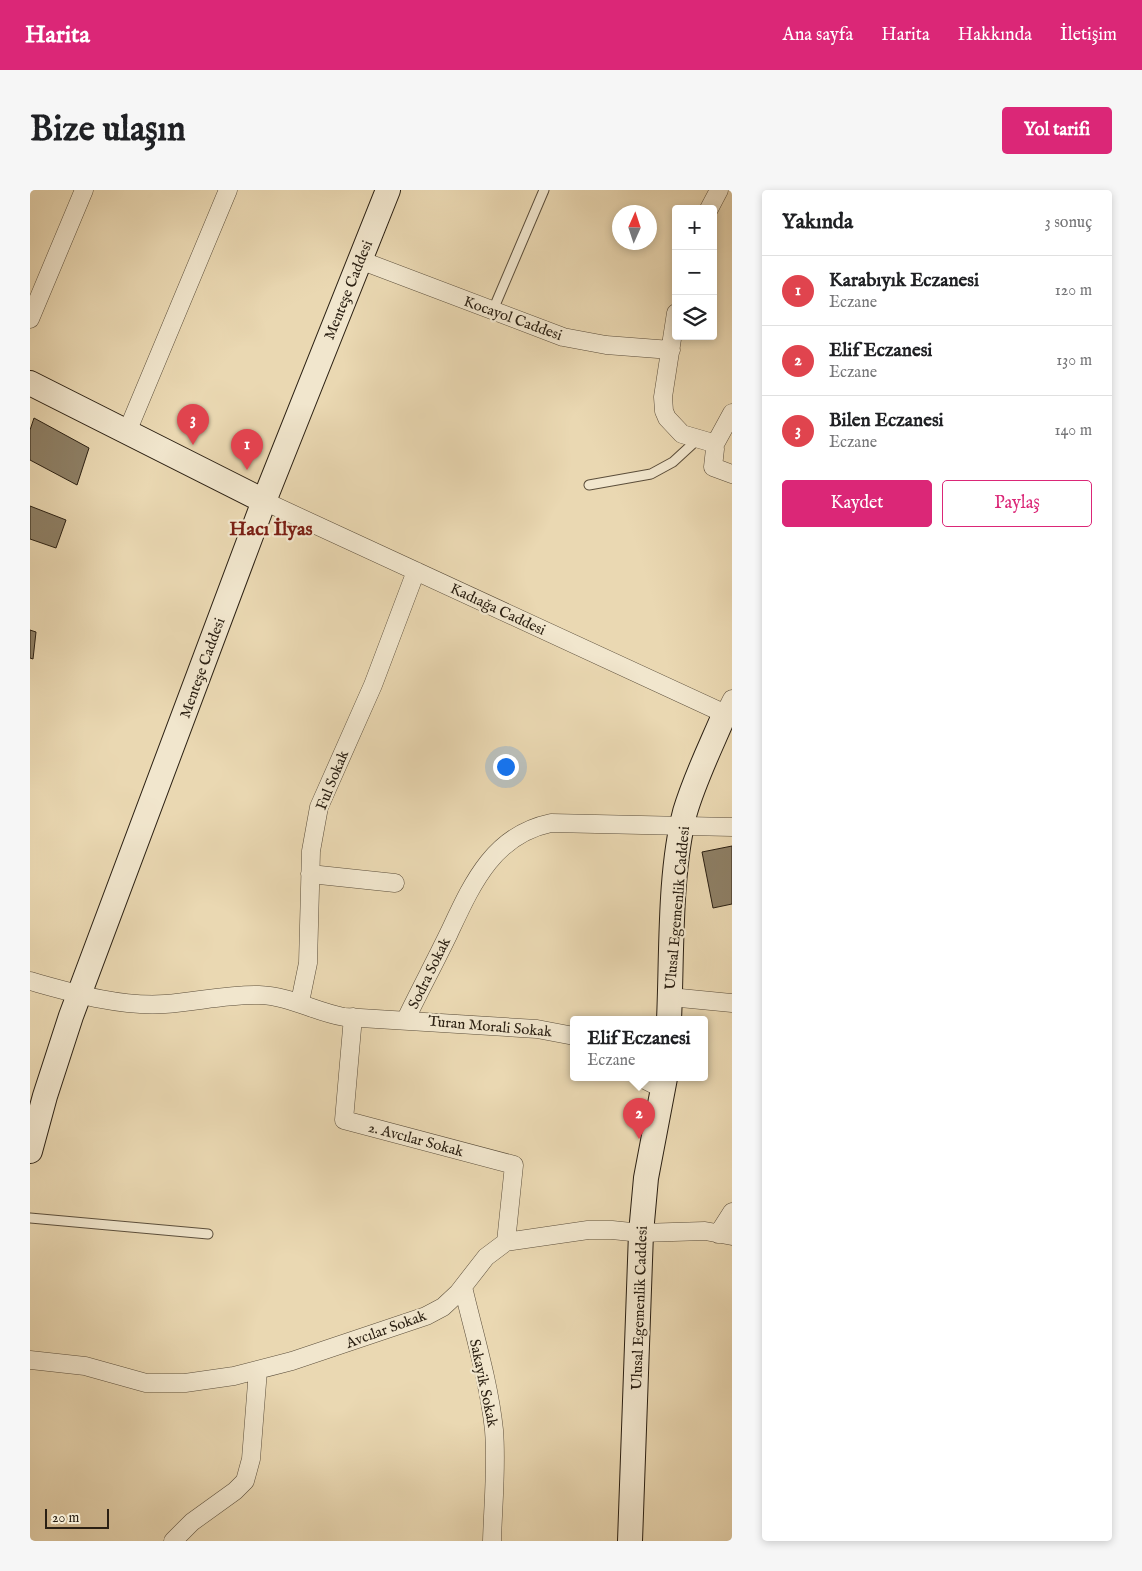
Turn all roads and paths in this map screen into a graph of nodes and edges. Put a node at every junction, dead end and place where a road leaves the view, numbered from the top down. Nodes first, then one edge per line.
1 (84, 190) edge
2 (228, 190) edge
3 (388, 190) edge
4 (544, 190) edge
5 (719, 190) edge
6 (712, 205) edge
7 (360, 260) junction
8 (493, 310) junction
9 (30, 319) edge
10 (672, 340) edge
11 (671, 350) junction
12 (30, 383) edge
13 (732, 412) edge
14 (127, 432) junction
15 (706, 443) junction
16 (732, 474) edge
17 (589, 485) dead end
18 (264, 500) junction
19 (416, 571) junction
20 (730, 710) edge
21 (683, 825) junction
22 (732, 828) edge
23 (310, 874) junction
24 (395, 884) dead end
25 (30, 981) edge
26 (79, 995) junction
27 (670, 997) junction
28 (300, 1002) junction
29 (732, 1003) edge
30 (669, 1016) edge
31 (353, 1017) junction
32 (406, 1019) junction
33 (570, 1035) edge
34 (664, 1083) edge
35 (30, 1151) edge
36 (732, 1212) edge
37 (30, 1218) edge
38 (641, 1233) junction
39 (208, 1234) dead end
40 (725, 1235) edge
41 (506, 1242) junction
42 (463, 1287) junction
43 (30, 1360) edge
44 (258, 1370) junction
45 (173, 1541) edge
46 (492, 1541) edge
47 (630, 1541) edge

1 - 9 street
2 - 14 street
3 - 7 street, Menteşe Caddesi
4 - 8 lane
5 - 6 street
7 - 8 street, Kocayol Caddesi
7 - 18 street, Menteşe Caddesi
8 - 11 street, Kocayol Caddesi
10 - 11 street
11 - 15 street
12 - 14 street
13 - 15 street
14 - 18 street
15 - 16 street
15 - 17 lane
18 - 19 street, Kadıağa Caddesi
18 - 26 street, Menteşe Caddesi
19 - 20 street, Kadıağa Caddesi
19 - 23 street, Ful Sokak
20 - 21 street, Ulusal Egemenlik Caddesi
21 - 22 street, Sodra Sokak
21 - 27 street, Ulusal Egemenlik Caddesi
21 - 32 street, Sodra Sokak
23 - 24 street
23 - 28 street, Ful Sokak
25 - 26 street, Sodra Sokak
26 - 28 street, Sodra Sokak
26 - 35 street, Menteşe Caddesi
27 - 29 street
27 - 30 street, Ulusal Egemenlik Caddesi
28 - 31 street, Sodra Sokak
31 - 32 street, Sodra Sokak
31 - 41 street, 2. Avcılar Sokak
32 - 33 street, Turan Morali Sokak
34 - 38 street, Ulusal Egemenlik Caddesi
36 - 40 street, Avcılar Sokak
37 - 39 lane
38 - 40 street, Avcılar Sokak
38 - 41 street, Avcılar Sokak
38 - 47 street, Ulusal Egemenlik Caddesi
41 - 42 street, Avcılar Sokak
42 - 44 street, Avcılar Sokak
42 - 46 street, Sakayik Sokak
43 - 44 street, Avcılar Sokak
44 - 45 street

